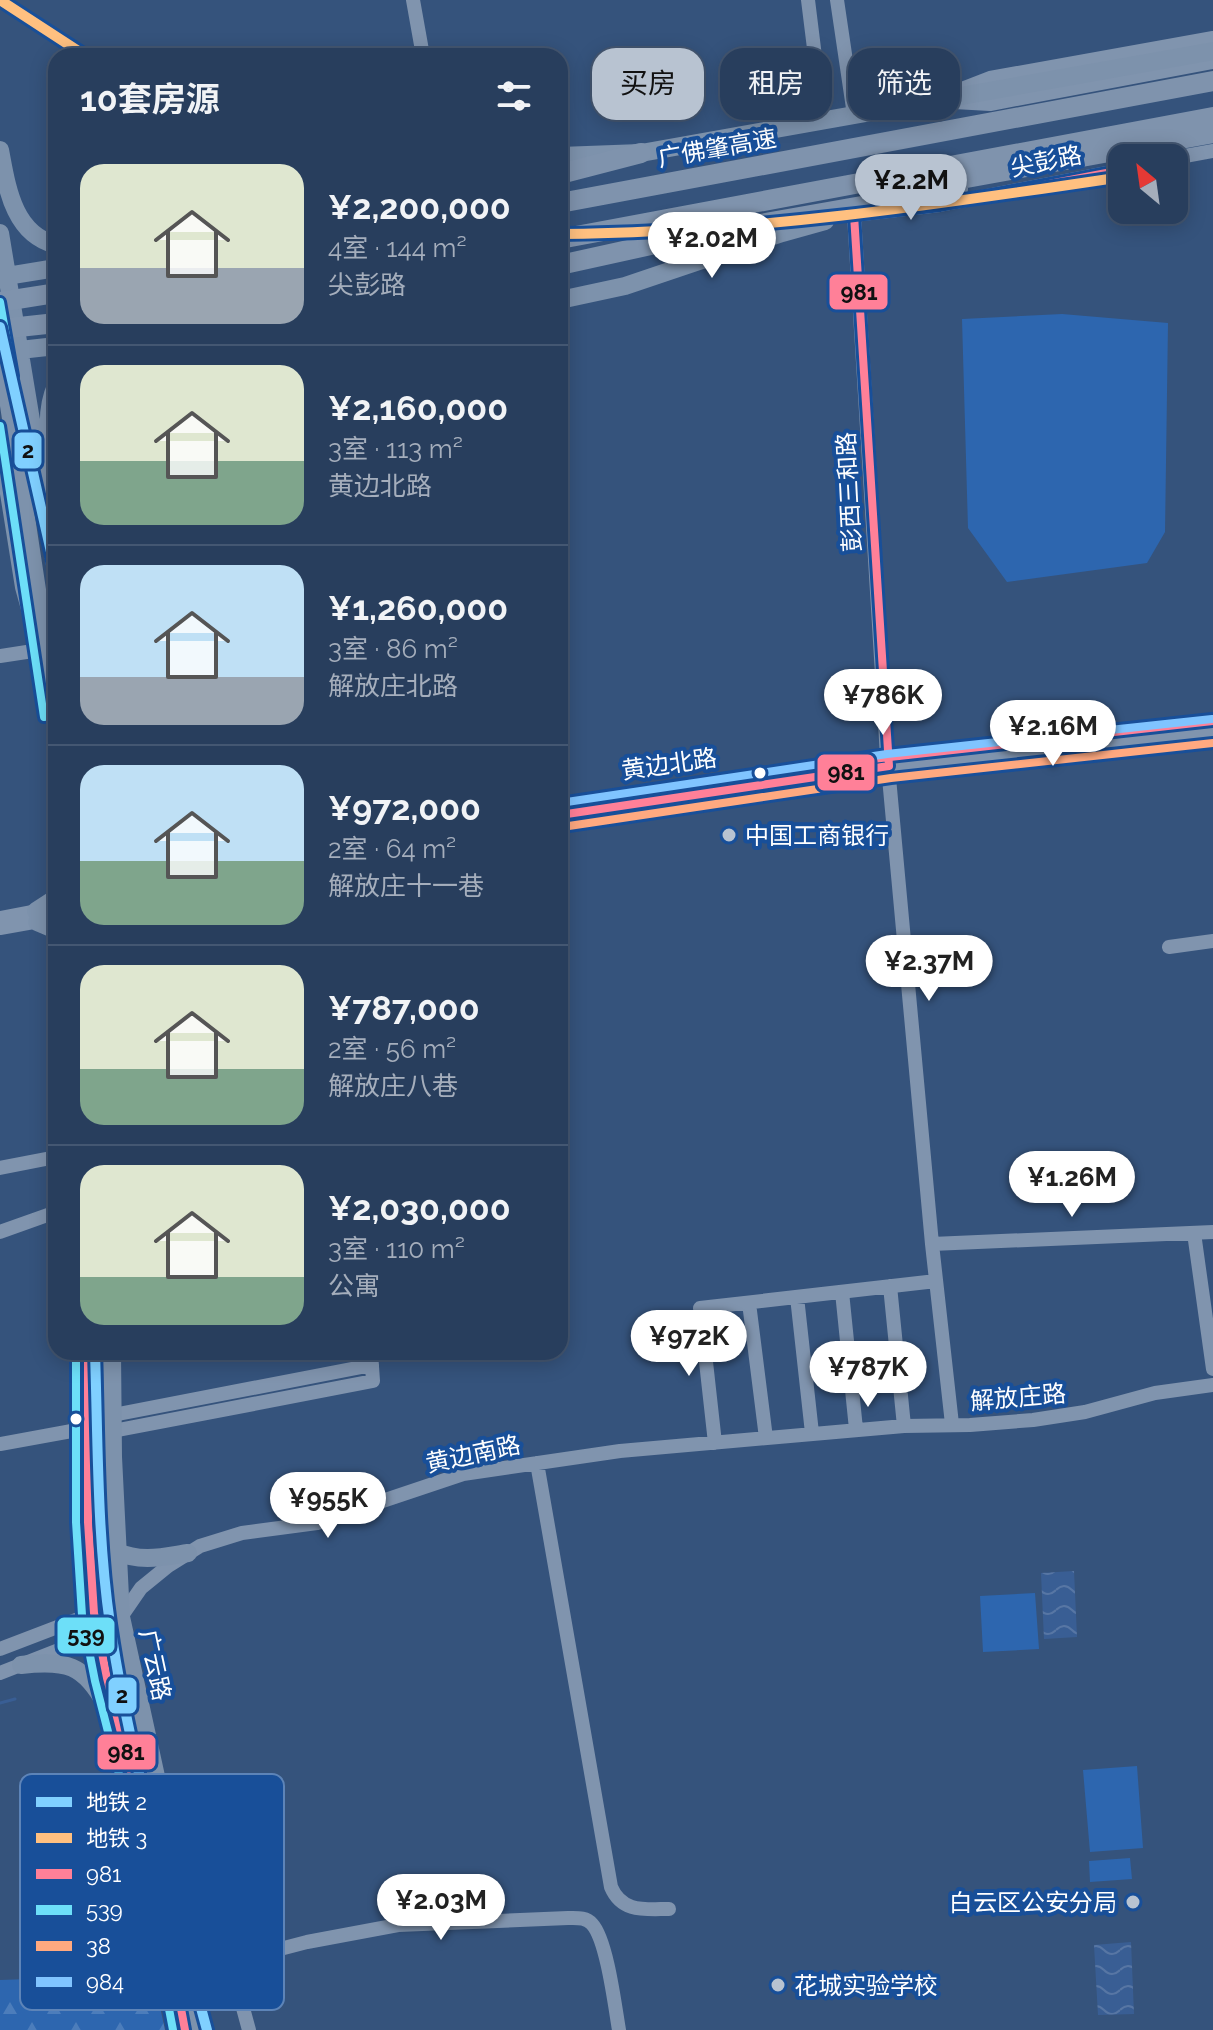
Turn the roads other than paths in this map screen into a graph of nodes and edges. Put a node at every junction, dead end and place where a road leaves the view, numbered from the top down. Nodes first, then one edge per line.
1 (413, 0) edge
2 (808, 0) edge
3 (837, 0) edge
4 (1213, 38) edge
5 (422, 48) edge
6 (1213, 51) edge
7 (1213, 62) edge
8 (848, 74) edge
9 (1213, 81) edge
10 (960, 90) edge
11 (960, 97) edge
12 (960, 102) edge
13 (848, 116) edge
14 (1213, 117) edge
15 (823, 121) junction
16 (1213, 133) edge
17 (1213, 143) edge
18 (1188, 147) edge
19 (0, 150) edge
20 (1213, 151) edge
21 (641, 153) junction
22 (1188, 155) edge
23 (568, 156) edge
24 (1108, 162) edge
25 (568, 172) edge
26 (1108, 173) edge
27 (958, 189) junction
28 (568, 202) edge
29 (831, 212) junction
30 (854, 215) junction
31 (0, 233) edge
32 (568, 237) edge
33 (48, 241) edge
34 (569, 263) dead end
35 (48, 270) edge
36 (0, 277) edge
37 (48, 294) edge
38 (568, 298) edge
39 (0, 302) edge
40 (48, 324) edge
41 (0, 329) edge
42 (0, 346) edge
43 (48, 346) edge
44 (0, 352) edge
45 (0, 437) edge
46 (48, 523) edge
47 (46, 649) junction
48 (0, 656) edge
49 (48, 662) edge
50 (1213, 721) edge
51 (1213, 731) edge
52 (888, 761) junction
53 (568, 803) edge
54 (568, 814) edge
55 (48, 905) edge
56 (48, 911) edge
57 (36, 916) junction
58 (48, 917) edge
59 (0, 918) edge
60 (48, 924) edge
61 (0, 928) edge
62 (1213, 941) edge
63 (1169, 947) dead end
64 (48, 1159) edge
65 (0, 1168) edge
66 (48, 1215) edge
67 (0, 1232) edge
68 (1213, 1232) edge
69 (1194, 1233) junction
70 (932, 1244) junction
71 (936, 1281) junction
72 (890, 1286) junction
73 (842, 1292) junction
74 (797, 1297) junction
75 (749, 1303) junction
76 (88, 1360) edge
77 (112, 1360) edge
78 (365, 1364) edge
79 (1213, 1369) edge
80 (1213, 1385) edge
81 (113, 1423) junction
82 (952, 1424) junction
83 (904, 1426) junction
84 (88, 1428) junction
85 (856, 1429) junction
86 (812, 1433) junction
87 (766, 1438) junction
88 (715, 1443) junction
89 (0, 1444) edge
90 (113, 1457) junction
91 (537, 1463) junction
92 (88, 1464) junction
93 (116, 1551) junction
94 (188, 1553) junction
95 (94, 1613) junction
96 (121, 1617) junction
97 (97, 1635) junction
98 (7, 1646) edge
99 (21, 1665) junction
100 (0, 1673) edge
101 (143, 1722) junction
102 (120, 1728) junction
103 (132, 1774) edge
104 (155, 1774) edge
105 (669, 1909) dead end
106 (284, 1948) edge
107 (181, 2010) edge
108 (198, 2010) edge
109 (244, 2010) edge
110 (185, 2030) edge
111 (202, 2030) edge
112 (249, 2030) edge
113 (619, 2030) edge

1 - 5 street
2 - 15 street
3 - 8 street
4 - 10 street
6 - 11 main road
7 - 12 street
9 - 28 highway, 广佛肇高速
13 - 15 main road
14 - 32 highway
15 - 21 main road
16 - 29 highway
17 - 18 main road
19 - 33 main road
20 - 22 street
21 - 23 main road
21 - 25 highway
24 - 27 main road
26 - 30 street, 尖彭路
27 - 29 highway
27 - 30 main road
29 - 34 highway
30 - 38 main road, 尖彭路
30 - 52 street, 彭西三和路
31 - 46 main road
35 - 36 main road
37 - 39 highway
40 - 41 highway
42 - 47 main road
43 - 44 main road
45 - 47 main road
47 - 48 street
47 - 49 main road
50 - 52 street, 黄边北路
51 - 52 street, 黄边北路
52 - 53 street, 黄边北路
52 - 54 street, 黄边北路
52 - 70 street, 彭西三和路
55 - 57 main road
56 - 57 street
57 - 58 street
57 - 59 street
57 - 60 main road
57 - 61 street
62 - 63 street
64 - 65 street
66 - 67 street
68 - 69 street
69 - 70 street
69 - 79 street
70 - 71 street, 彭西三和路
71 - 72 street
71 - 82 street, 彭西三和路
72 - 73 street
72 - 83 street
73 - 74 street
73 - 85 street
74 - 75 street
74 - 86 street
75 - 87 street
75 - 88 street
76 - 84 main road, 广云路
77 - 81 main road, 广云路
78 - 81 street
80 - 82 street, 解放庄路
81 - 90 main road, 广云路
82 - 83 street, 解放庄路
83 - 85 street, 解放庄路
84 - 89 street
84 - 92 main road, 广云路
85 - 86 street, 解放庄路
86 - 87 street, 解放庄路
87 - 88 street, 解放庄路
88 - 91 street, 解放庄路
90 - 92 main road
90 - 93 main road, 广云路
91 - 94 street, 黄边南路
91 - 105 street
92 - 95 main road, 广云路
93 - 94 main road
93 - 96 main road, 广云路
94 - 96 street, 黄边南路
95 - 96 street
95 - 97 main road, 广云路
95 - 98 street
96 - 97 street, 黄边南路
96 - 101 main road, 广云路
97 - 99 street, 黄边南路
97 - 102 main road, 广云路
98 - 99 street
99 - 100 street, 黄边南路
99 - 102 main road
101 - 102 main road
101 - 104 main road, 广云路
102 - 103 main road, 广云路
106 - 113 street
107 - 110 main road, 广云路
108 - 111 main road, 广云路
109 - 112 street

